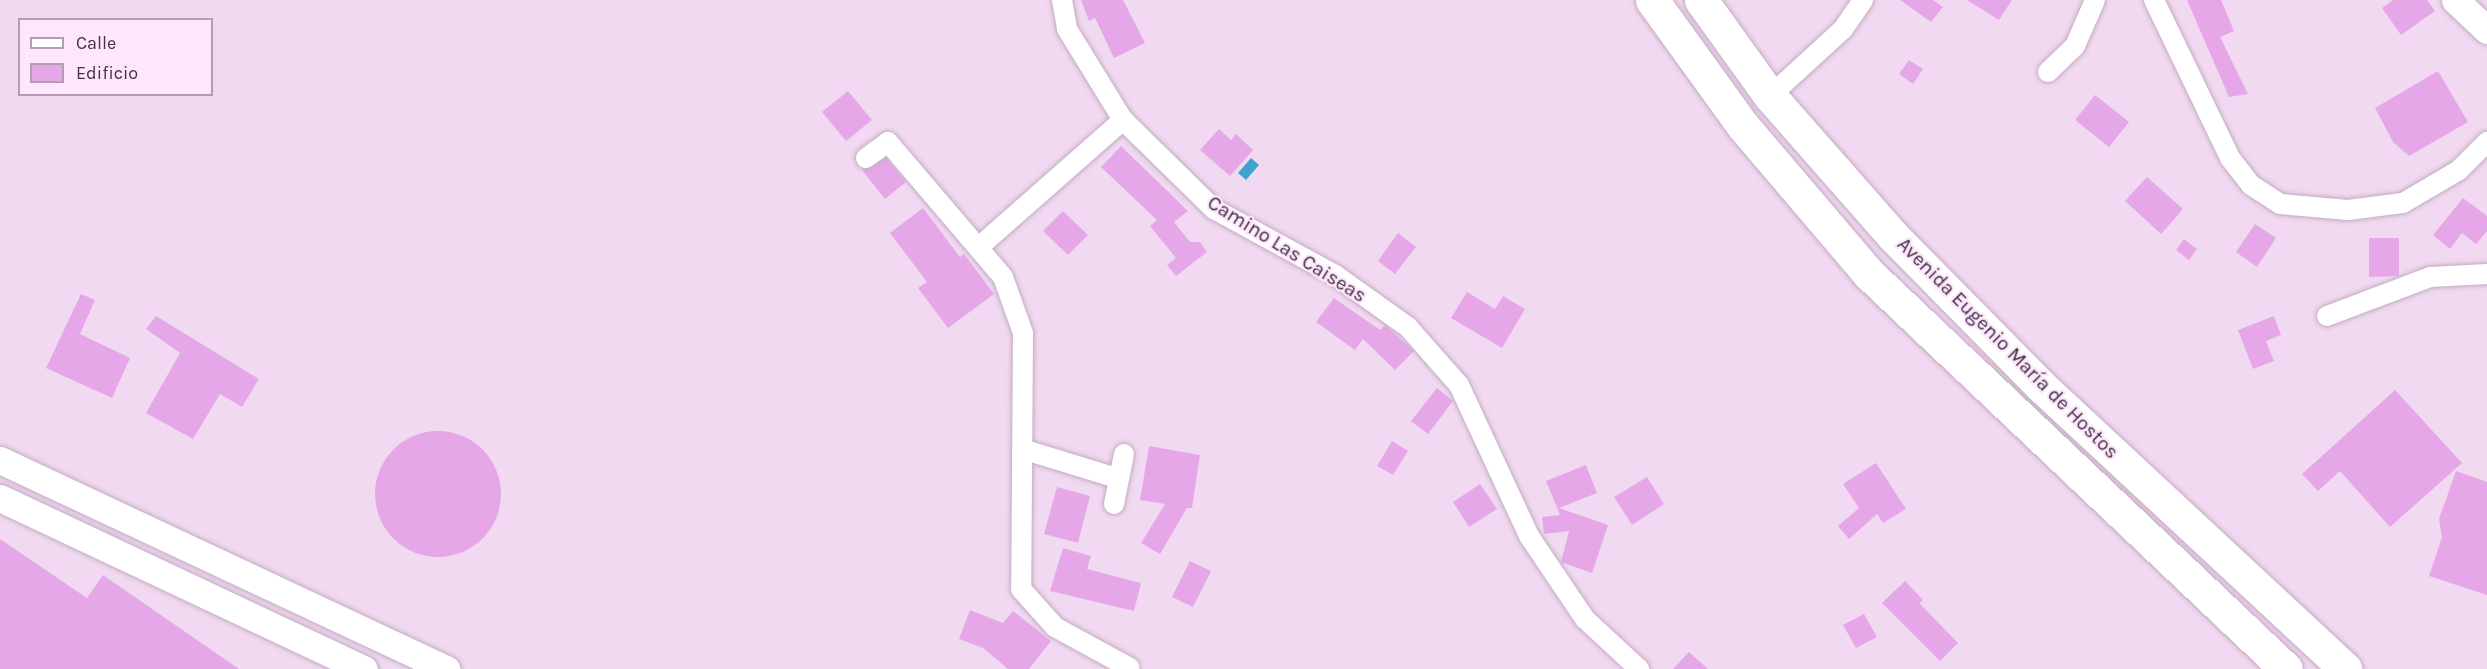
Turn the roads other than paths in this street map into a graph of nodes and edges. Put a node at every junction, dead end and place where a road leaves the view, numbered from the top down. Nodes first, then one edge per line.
1 (1062, 0) edge
2 (1652, 0) edge
3 (1701, 0) edge
4 (1863, 0) edge
5 (2094, 0) edge
6 (2154, 0) edge
7 (2455, 0) edge
8 (2487, 30) edge
9 (2048, 72) dead end
10 (1770, 96) junction
11 (1123, 120) junction
12 (2487, 142) edge
13 (866, 158) dead end
14 (980, 246) junction
15 (2487, 274) edge
16 (2327, 316) dead end
17 (1022, 449) junction
18 (1124, 453) dead end
19 (0, 460) edge
20 (1117, 478) junction
21 (0, 498) edge
22 (1114, 504) dead end
23 (1130, 668) edge
24 (364, 669) edge
25 (446, 669) edge
26 (1639, 669) edge
27 (2286, 669) edge
28 (2345, 669) edge

1 - 11 street, Camino Las Caiseas
2 - 27 highway, Avenida Eugenio María de Hostos
3 - 10 highway, Avenida Eugenio María de Hostos
4 - 10 street
5 - 9 street
6 - 12 street
7 - 8 street
10 - 28 highway, Avenida Eugenio María de Hostos
11 - 14 street
11 - 26 street, Camino Las Caiseas
13 - 14 street
14 - 17 street
15 - 16 street
17 - 20 street
17 - 23 street
18 - 20 street
19 - 25 street
20 - 22 street
21 - 24 street

